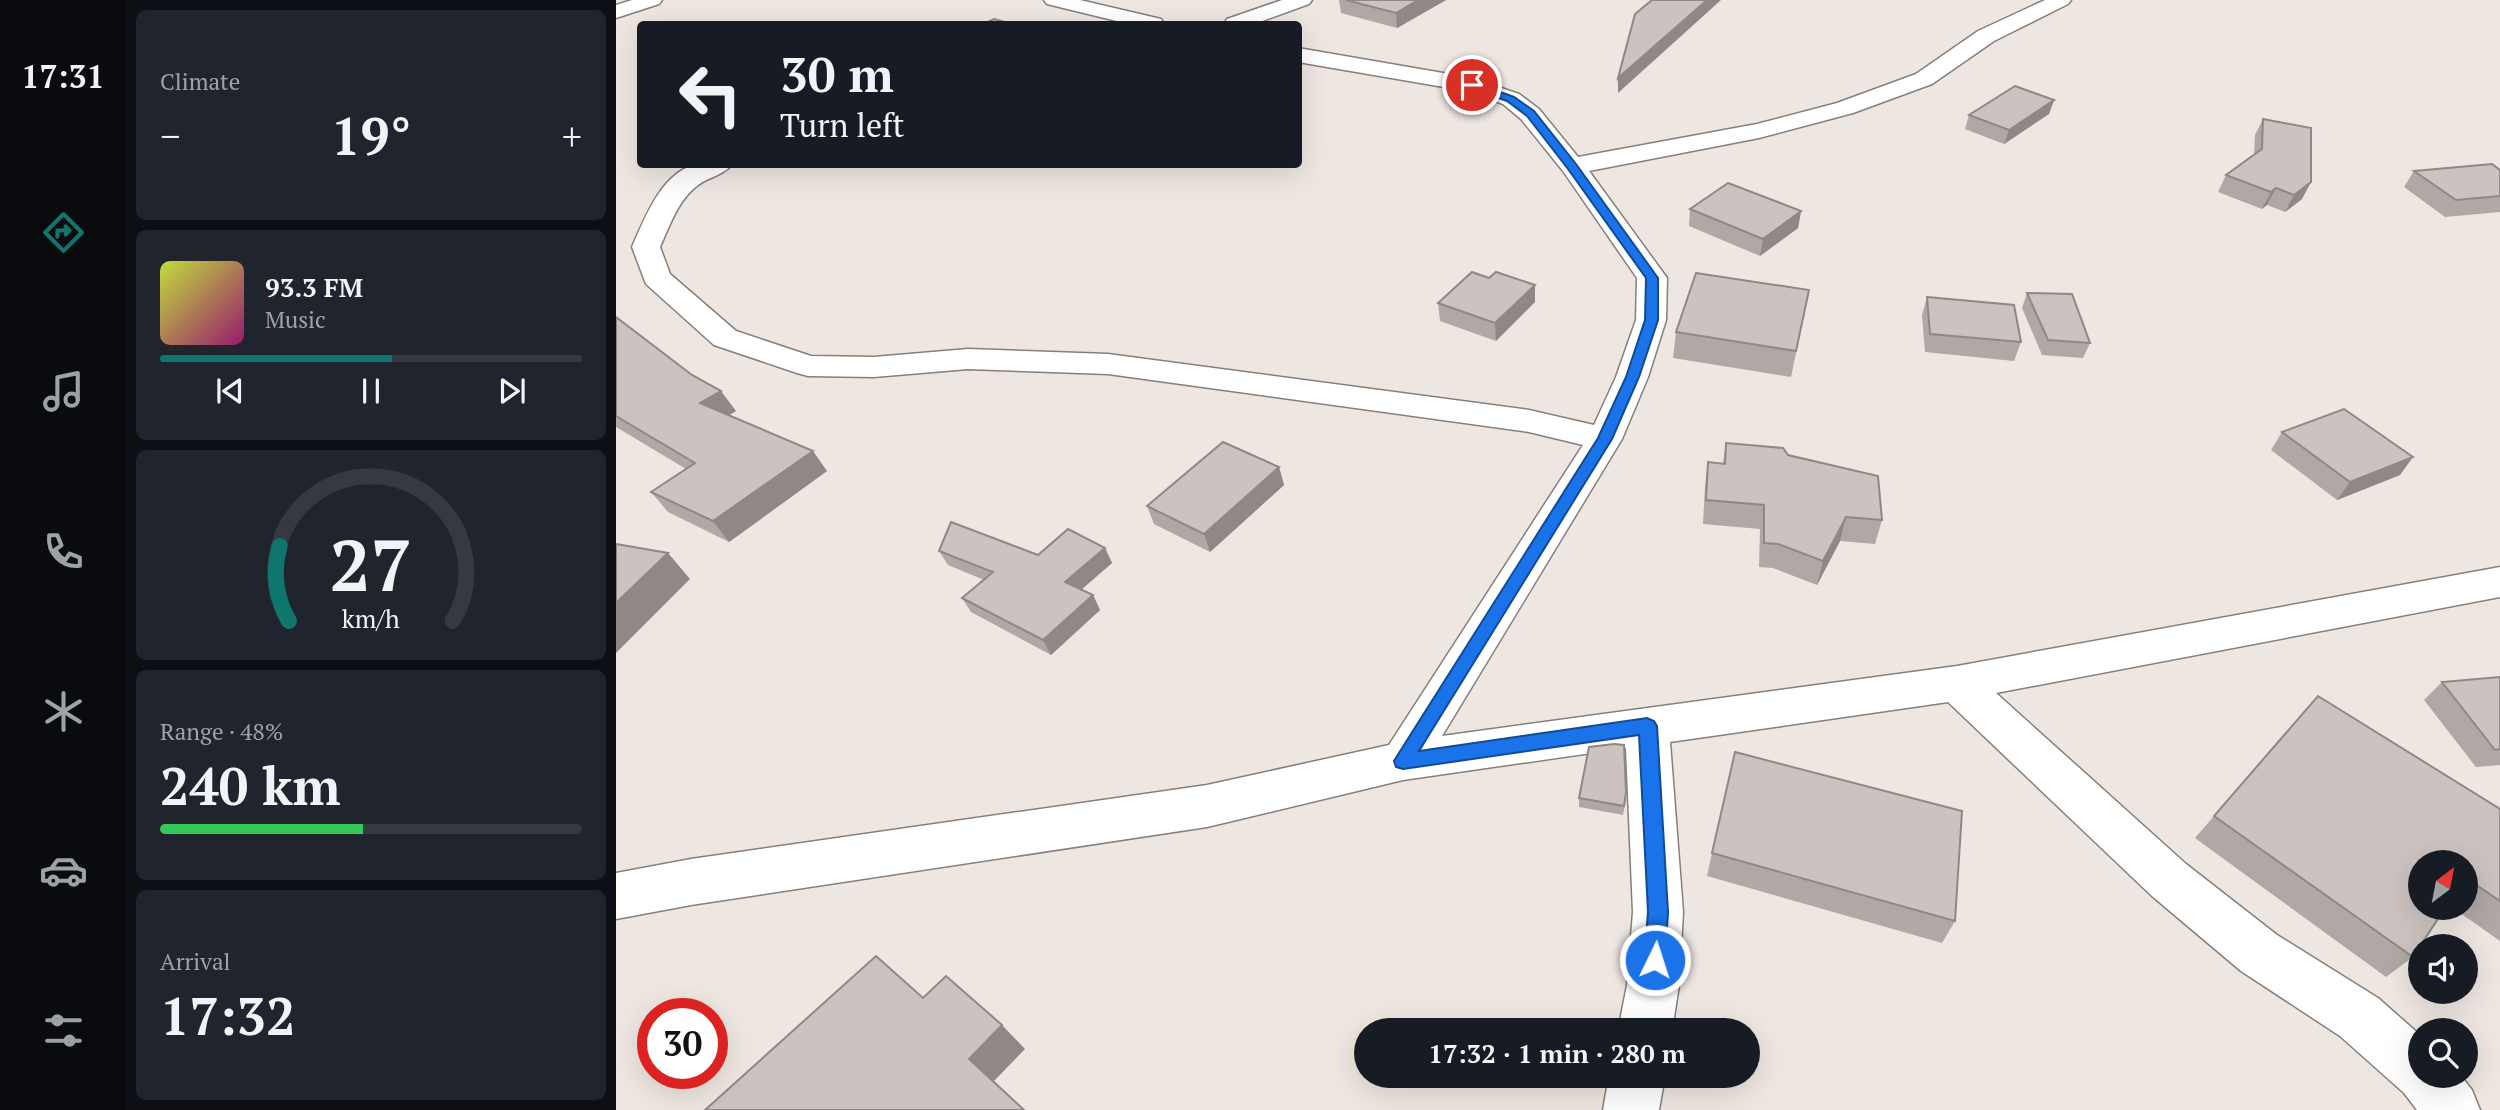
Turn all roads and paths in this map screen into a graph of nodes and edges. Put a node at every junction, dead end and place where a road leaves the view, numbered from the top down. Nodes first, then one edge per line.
1 (652, 0) edge
2 (1054, 0) edge
3 (1302, 0) edge
4 (2061, 0) edge
5 (616, 12) edge
6 (1141, 21) edge
7 (1243, 21) edge
8 (1302, 56) edge
9 (1572, 166) junction
10 (710, 168) edge
11 (1605, 439) junction
12 (2500, 582) edge
13 (1957, 683) junction
14 (1647, 726) junction
15 (1403, 761) junction
16 (616, 896) edge
17 (1647, 1018) edge
18 (2408, 1061) edge
19 (1635, 1088) edge
20 (2435, 1088) edge
21 (1631, 1110) edge
22 (2452, 1110) edge

1 - 5 street
2 - 6 street
3 - 7 street
4 - 9 street
8 - 9 street
9 - 11 street
10 - 11 street
11 - 15 street
12 - 13 street
13 - 14 street
13 - 18 street
14 - 15 street
14 - 17 street
15 - 16 street
19 - 21 street
20 - 22 street

